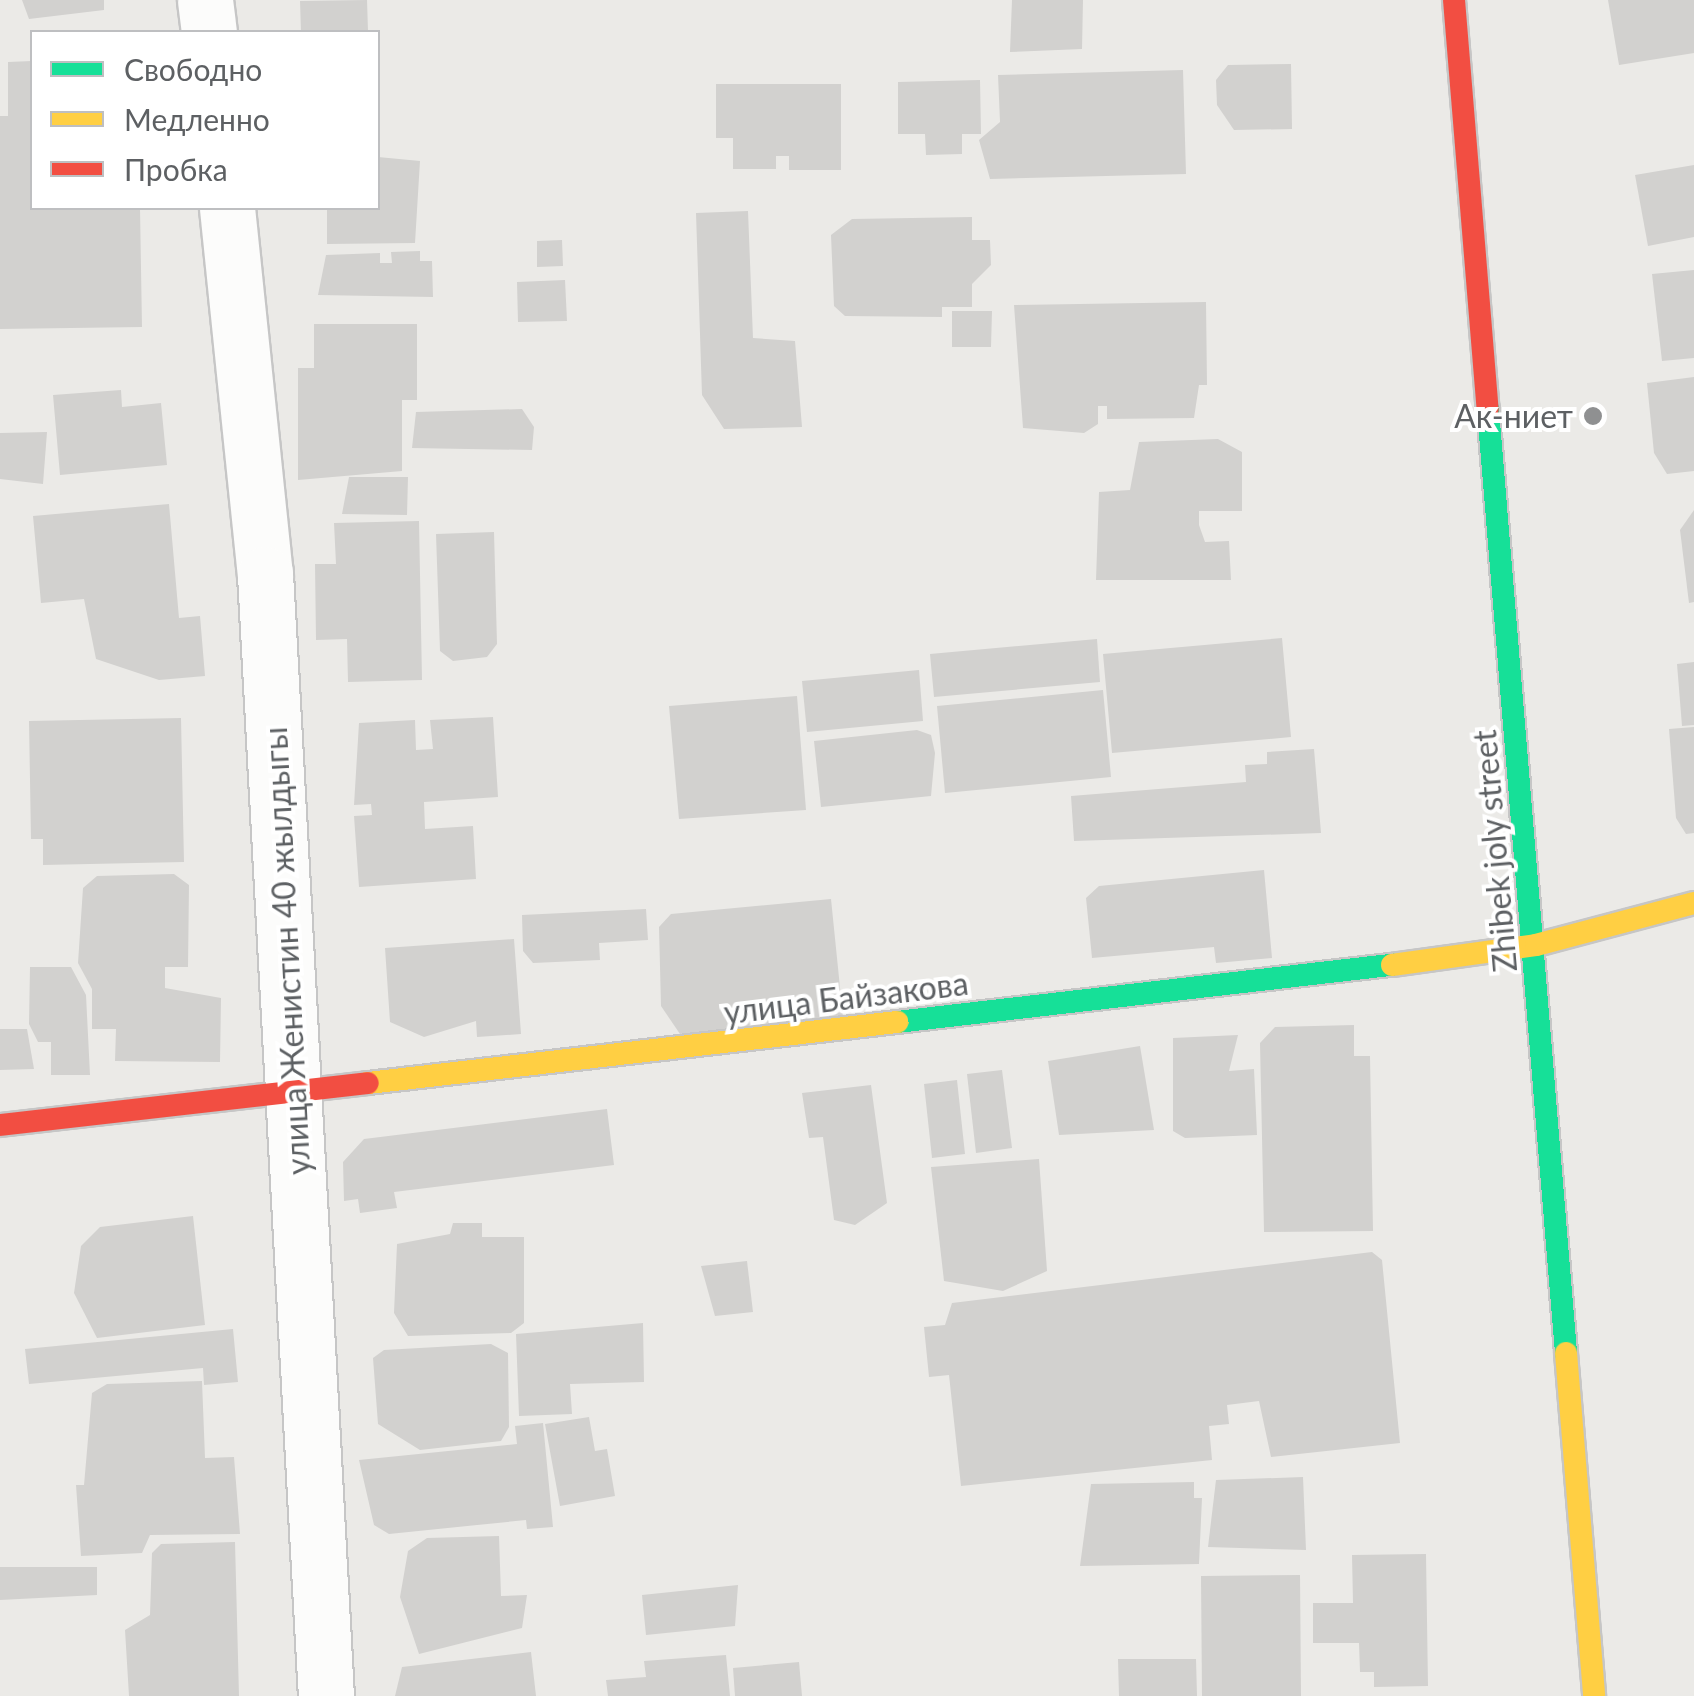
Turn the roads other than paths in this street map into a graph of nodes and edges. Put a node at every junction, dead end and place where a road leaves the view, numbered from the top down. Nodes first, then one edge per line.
1 (205, 0) edge
2 (1454, 0) edge
3 (208, 30) edge
4 (227, 210) edge
5 (1694, 903) edge
6 (1536, 945) junction
7 (297, 1097) junction
8 (0, 1126) edge
9 (326, 1696) edge
10 (1594, 1696) edge

1 - 3 street
2 - 6 main road, Zhibek joly street
4 - 7 street, улица Женистин 40 жылдыгы
5 - 6 main road, улица Байзакова
6 - 7 main road, улица Байзакова
6 - 10 main road, Zhibek joly street
7 - 8 main road, улица Байзакова
7 - 9 street, улица Женистин 40 жылдыгы

